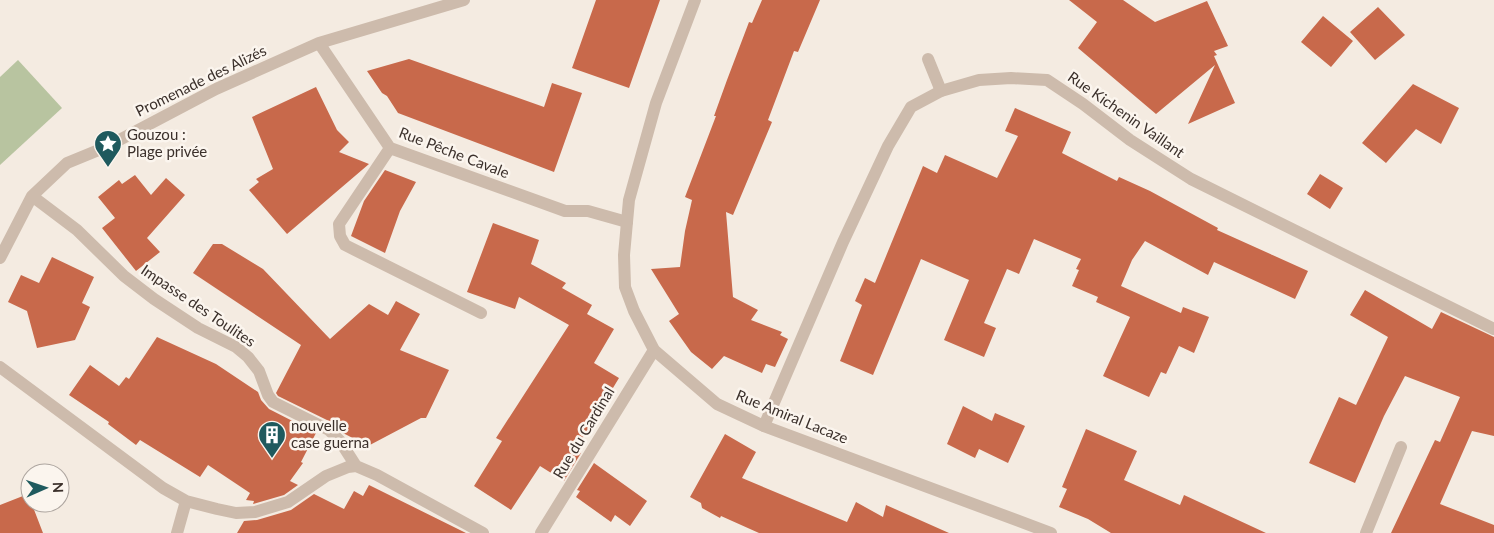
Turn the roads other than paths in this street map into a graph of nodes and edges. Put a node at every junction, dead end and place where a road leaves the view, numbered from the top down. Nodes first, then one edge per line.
1 (464, 0) edge
2 (695, 0) edge
3 (319, 43) junction
4 (928, 59) dead end
5 (941, 91) junction
6 (390, 148) junction
7 (32, 196) junction
8 (627, 222) junction
9 (0, 258) edge
10 (481, 313) dead end
11 (1494, 329) edge
12 (654, 350) junction
13 (0, 367) edge
14 (764, 426) junction
15 (1401, 447) dead end
16 (356, 466) junction
17 (186, 501) junction
18 (178, 533) edge
19 (483, 533) edge
20 (541, 533) edge
21 (1051, 533) edge
22 (1366, 533) edge

1 - 3 street, Promenade des Alizés
2 - 8 street, Rue Amiral Lacaze
3 - 6 street, Rue Pêche Cavale
3 - 7 street, Promenade des Alizés
4 - 5 street
5 - 11 street, Rue Kichenin Vaillant
5 - 14 street, Rue Kichenin Vaillant
6 - 8 street, Rue Pêche Cavale
6 - 10 street
7 - 9 street, Promenade des Alizés
7 - 16 street, Impasse des Toulites
8 - 12 street, Rue Amiral Lacaze
12 - 14 street, Rue Amiral Lacaze
12 - 20 street, Rue du Cardinal
13 - 17 street
14 - 21 street, Rue Amiral Lacaze
15 - 22 street
16 - 17 street
16 - 19 street
17 - 18 street

